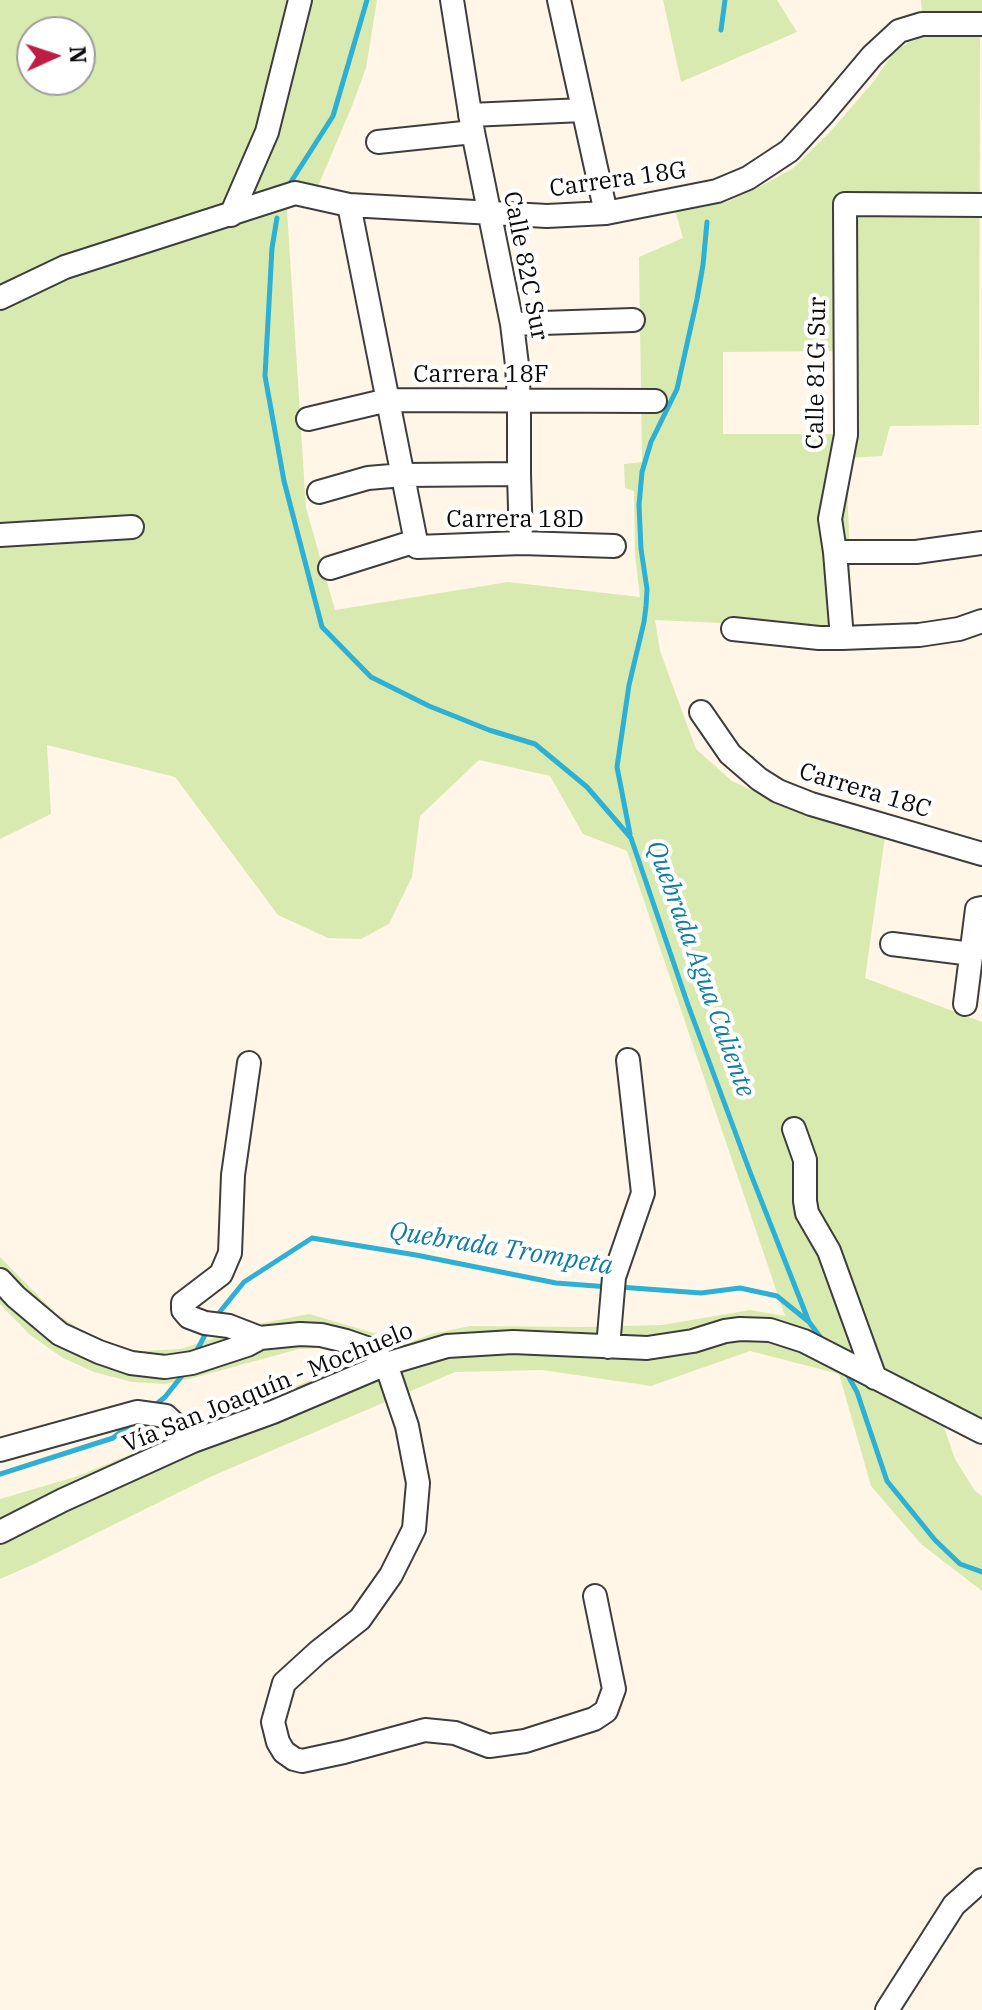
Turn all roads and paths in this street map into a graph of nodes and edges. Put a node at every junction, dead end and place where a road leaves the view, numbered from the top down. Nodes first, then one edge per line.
1 (300, 0) edge
2 (452, 0) edge
3 (559, 0) edge
4 (982, 24) edge
5 (583, 110) junction
6 (472, 124) junction
7 (378, 142) dead end
8 (349, 205) junction
9 (982, 205) edge
10 (606, 213) junction
11 (489, 214) junction
12 (231, 215) junction
13 (0, 298) edge
14 (633, 320) dead end
15 (512, 324) junction
16 (388, 400) junction
17 (519, 401) junction
18 (655, 401) dead end
19 (308, 419) dead end
20 (519, 474) junction
21 (403, 475) junction
22 (319, 492) dead end
23 (132, 527) dead end
24 (0, 535) edge
25 (521, 543) junction
26 (982, 543) edge
27 (416, 544) junction
28 (614, 546) dead end
29 (835, 552) junction
30 (330, 568) dead end
31 (982, 621) edge
32 (733, 629) dead end
33 (842, 638) junction
34 (701, 712) dead end
35 (982, 854) edge
36 (980, 909) edge
37 (892, 944) dead end
38 (972, 954) junction
39 (965, 1004) dead end
40 (628, 1060) dead end
41 (249, 1063) dead end
42 (794, 1129) dead end
43 (0, 1280) edge
44 (260, 1338) junction
45 (608, 1347) junction
46 (386, 1364) junction
47 (875, 1378) junction
48 (982, 1432) edge
49 (193, 1441) junction
50 (0, 1450) edge
51 (0, 1532) edge
52 (595, 1596) dead end
53 (982, 1880) edge
54 (887, 2010) edge

1 - 12 street
2 - 6 street, Calle 82C Sur
3 - 5 street
4 - 10 street, Carrera 18G
5 - 6 street
5 - 10 street
6 - 7 street
6 - 11 street, Calle 82C Sur
8 - 11 street, Carrera 18G
8 - 12 street, Carrera 18G
8 - 16 street
9 - 29 street, Calle 81G Sur
10 - 11 street, Carrera 18G
11 - 15 street, Calle 82C Sur
12 - 13 street, Carrera 18G
14 - 15 street
15 - 17 street, Calle 82C Sur
16 - 17 street, Carrera 18F
16 - 19 street, Carrera 18F
16 - 21 street
17 - 18 street, Carrera 18F
17 - 20 street, Calle 82C Sur
20 - 21 street
20 - 25 street, Calle 82C Sur
21 - 22 street
21 - 27 street
23 - 24 street
25 - 27 street, Carrera 18D
25 - 28 street, Carrera 18D
26 - 29 street
27 - 30 street, Carrera 18D
29 - 33 street, Calle 81G Sur
31 - 33 street
32 - 33 street
34 - 35 street, Carrera 18C
36 - 38 street
37 - 38 street
38 - 39 street
40 - 45 street
41 - 44 street
42 - 47 street
43 - 44 street
44 - 46 street
45 - 46 street, Vía San Joaquín - Mochuelo
45 - 47 street, Vía San Joaquín - Mochuelo
46 - 49 street, Vía San Joaquín - Mochuelo
46 - 52 street
47 - 48 street, Vía San Joaquín - Mochuelo
49 - 50 street
49 - 51 street, Vía San Joaquín - Mochuelo
53 - 54 street

